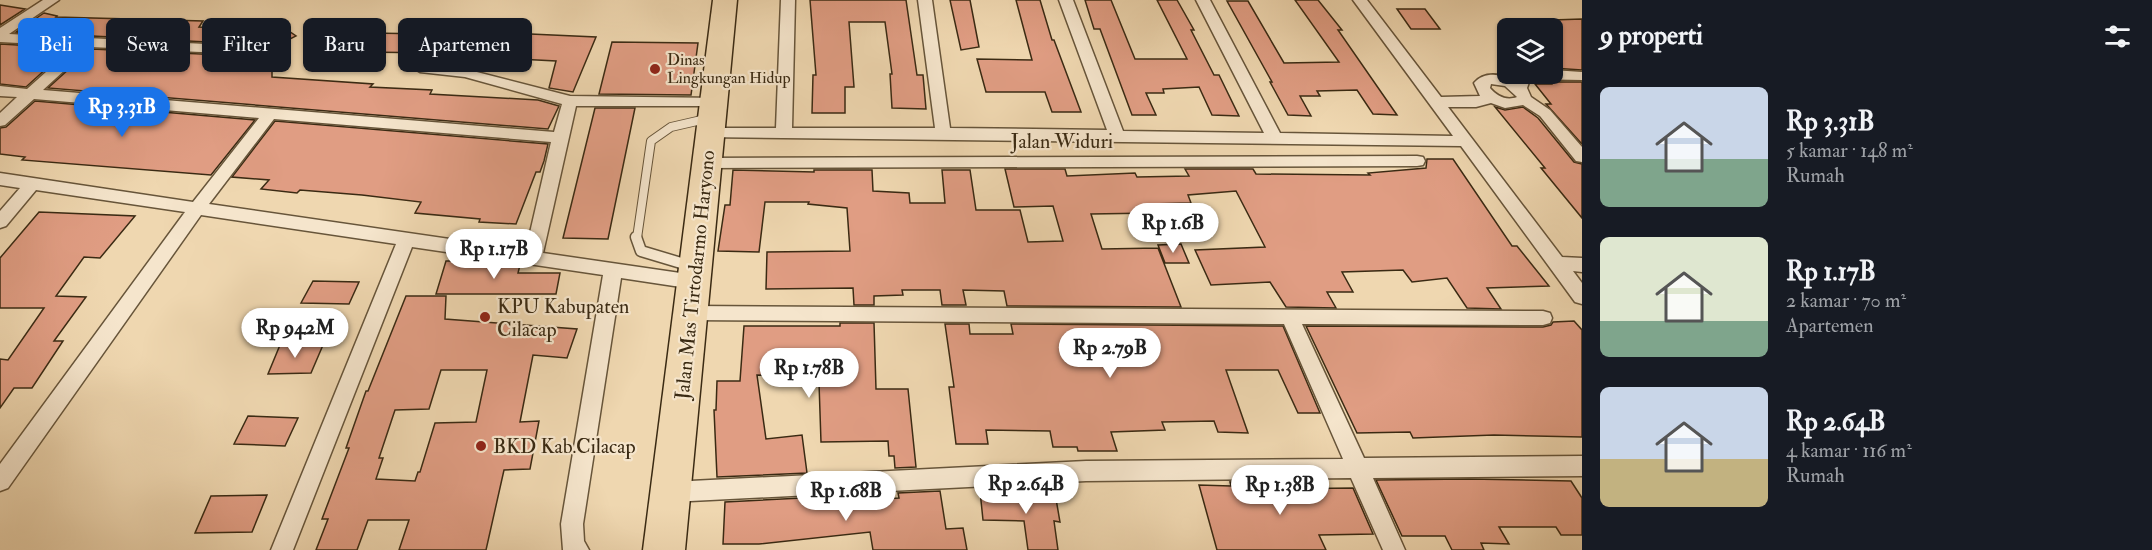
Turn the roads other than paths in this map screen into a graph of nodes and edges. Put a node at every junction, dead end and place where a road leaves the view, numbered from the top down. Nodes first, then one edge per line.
1 (52, 0) edge
2 (724, 0) edge
3 (788, 0) edge
4 (925, 0) edge
5 (1066, 0) edge
6 (1203, 0) edge
7 (1360, 0) edge
8 (6, 23) edge
9 (0, 36) edge
10 (18, 37) edge
11 (94, 42) edge
12 (202, 48) edge
13 (54, 72) edge
14 (456, 72) edge
15 (1582, 76) edge
16 (0, 92) edge
17 (31, 93) junction
18 (1522, 94) junction
19 (570, 101) junction
20 (1437, 102) junction
21 (270, 114) junction
22 (0, 121) edge
23 (710, 129) junction
24 (784, 133) junction
25 (944, 133) junction
26 (1117, 136) junction
27 (560, 138) junction
28 (1275, 139) junction
29 (1467, 141) junction
30 (1582, 157) edge
31 (1418, 161) dead end
32 (0, 178) edge
33 (33, 183) junction
34 (198, 207) junction
35 (0, 222) edge
36 (407, 238) junction
37 (533, 257) junction
38 (1558, 264) junction
39 (1582, 265) edge
40 (613, 269) junction
41 (694, 287) junction
42 (1582, 297) edge
43 (1289, 315) junction
44 (1543, 318) dead end
45 (1582, 466) edge
46 (1358, 467) junction
47 (0, 481) edge
48 (671, 492) junction
49 (282, 550) edge
50 (578, 550) edge
51 (664, 550) edge
52 (1394, 550) edge

1 - 8 street
2 - 23 highway, Jalan Mas Tirtodarmo Haryono
3 - 24 street
4 - 25 street
5 - 26 street
6 - 28 street
7 - 20 street
8 - 9 street
9 - 10 street
11 - 12 street
13 - 17 street
14 - 19 street
15 - 18 street
16 - 17 street
17 - 21 street
17 - 22 street
18 - 20 street
18 - 30 street
19 - 23 street
19 - 27 street
20 - 29 street
21 - 27 street
21 - 34 street
23 - 24 street
23 - 31 street, Jalan Widuri
23 - 41 highway, Jalan Mas Tirtodarmo Haryono
23 - 41 lane
24 - 25 street
25 - 26 street
26 - 28 street
27 - 37 street
28 - 29 street
29 - 38 street
32 - 33 street
33 - 34 street
33 - 35 street
34 - 36 street
34 - 47 street
36 - 37 street
36 - 49 street
37 - 40 street
38 - 39 street
38 - 42 street
40 - 41 street
40 - 50 street
41 - 43 street
41 - 48 highway, Jalan Mas Tirtodarmo Haryono
43 - 44 street
43 - 46 street
45 - 46 street
46 - 48 street
46 - 52 street
48 - 51 highway, Jalan Mas Tirtodarmo Haryono

